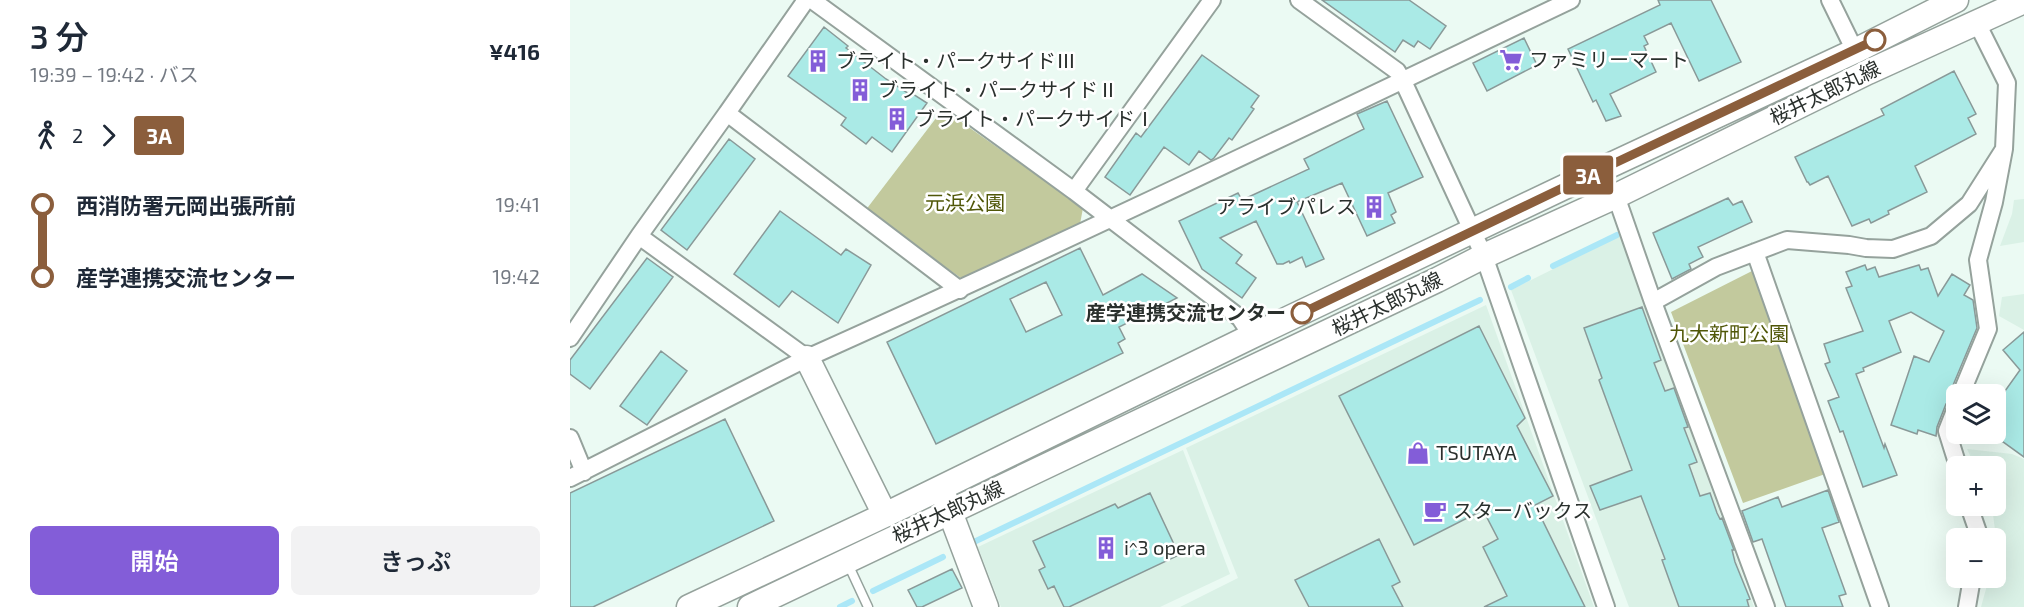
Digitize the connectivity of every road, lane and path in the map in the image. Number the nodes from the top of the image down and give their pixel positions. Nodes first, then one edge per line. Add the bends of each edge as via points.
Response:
1 (806, 0) edge
2 (812, 0) edge
3 (1212, 0) edge
4 (1299, 0) edge
5 (1830, 0) edge
6 (1956, 0) edge
7 (2024, 1) edge
8 (1557, 2) edge
9 (1977, 23) junction
10 (1855, 51) junction
11 (1403, 81) junction
12 (728, 113) junction
13 (2004, 149) junction
14 (1074, 191) junction
15 (1616, 196) junction
16 (1111, 220) junction
17 (1473, 231) junction
18 (639, 236) junction
19 (1755, 252) junction
20 (1484, 256) junction
21 (960, 290) junction
22 (1653, 302) junction
23 (1252, 336) junction
24 (570, 338) edge
25 (807, 358) junction
26 (1966, 384) edge
27 (570, 438) edge
28 (577, 475) edge
29 (940, 488) junction
30 (950, 511) junction
31 (885, 514) junction
32 (846, 560) junction
33 (1970, 588) edge
34 (689, 607) edge
35 (750, 607) edge
36 (868, 607) edge
37 (986, 607) edge
38 (1606, 607) edge
39 (1766, 607) edge
40 (1880, 607) edge
41 (1967, 607) edge

1 - 12 street
2 - 14 street
3 - 14 street
4 - 11 street via 1396,70
5 - 10 street
6 - 10 main road, 桜井太郎丸線
7 - 9 main road, 桜井太郎丸線
8 - 11 street
9 - 13 street via 2007,83
9 - 15 main road, 桜井太郎丸線
10 - 17 main road, 桜井太郎丸線
11 - 16 street
11 - 17 street
12 - 18 street
12 - 21 street
13 - 19 street via 1969,204 1931,236 1893,249 1787,240
13 - 26 street via 1978,260 1988,329
14 - 16 street
15 - 20 main road, 桜井太郎丸線
15 - 22 street
16 - 21 street
16 - 23 street via 1240,318
17 - 20 street
17 - 23 main road, 桜井太郎丸線
18 - 24 street
18 - 25 street
19 - 22 street via 1716,267
19 - 40 street
20 - 30 main road, 桜井太郎丸線
20 - 38 street
21 - 25 street
22 - 39 street
23 - 29 main road, 桜井太郎丸線
25 - 28 street
25 - 31 main road
27 - 28 street
29 - 30 main road
29 - 31 main road, 桜井太郎丸線
30 - 32 main road, 桜井太郎丸線
30 - 37 main road
31 - 34 main road, 桜井太郎丸線
32 - 35 main road, 桜井太郎丸線
32 - 36 lane
33 - 41 street

